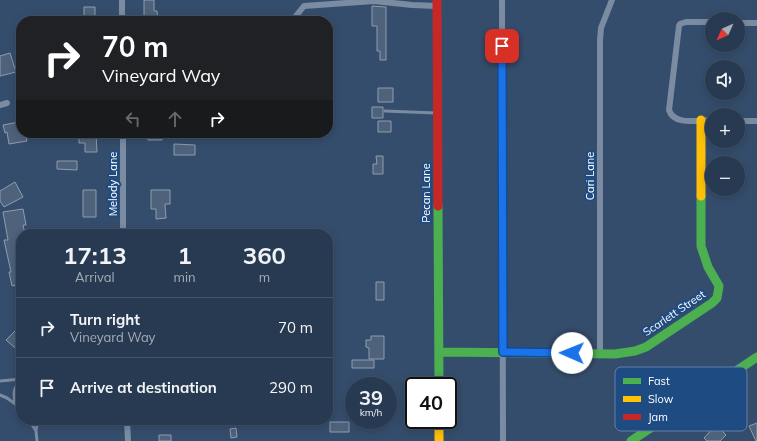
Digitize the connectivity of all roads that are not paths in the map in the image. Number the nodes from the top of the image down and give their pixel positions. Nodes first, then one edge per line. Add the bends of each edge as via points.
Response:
1 (122, 0) edge
2 (502, 0) edge
3 (612, 0) edge
4 (438, 3) edge
5 (122, 16) edge
6 (296, 16) edge
7 (705, 22) edge
8 (745, 23) edge
9 (757, 23) edge
10 (7, 103) dead end
11 (0, 105) edge
12 (385, 111) dead end
13 (438, 113) junction
14 (701, 120) junction
15 (705, 120) edge
16 (745, 121) edge
17 (757, 121) edge
18 (123, 138) edge
19 (123, 229) edge
20 (439, 352) junction
21 (503, 352) junction
22 (600, 353) junction
23 (757, 357) edge
24 (742, 367) edge
25 (439, 377) edge
26 (16, 379) edge
27 (0, 381) edge
28 (16, 386) edge
29 (0, 395) edge
30 (15, 404) joint
31 (32, 425) edge
32 (37, 425) edge
33 (127, 425) edge
34 (439, 429) edge
35 (36, 431) junction
36 (646, 431) edge
37 (37, 441) edge
38 (128, 441) edge
39 (439, 441) edge
40 (503, 441) edge
41 (631, 441) edge

1 - 5 street
2 - 21 street
3 - 22 street, Cari Lane via 601,28 600,40
4 - 6 street via 412,5 374,1 304,6
4 - 13 street, Pecan Lane
7 - 14 street via 680,24 669,110 673,117 680,120
8 - 9 street
10 - 11 street
12 - 13 lane
13 - 20 street, Pecan Lane
14 - 15 street
14 - 22 street, Scarlett Street via 701,246 708,267 719,286 717,298 646,347 627,352
16 - 17 street
18 - 19 street, Melody Lane
20 - 21 street, Scarlett Street
20 - 25 street, Pecan Lane
21 - 22 street, Scarlett Street
21 - 40 street
23 - 24 street
26 - 27 lane
28 - 30 lane
29 - 30 lane
31 - 35 lane
32 - 35 lane
33 - 38 street
34 - 39 street
35 - 37 lane
36 - 41 street

